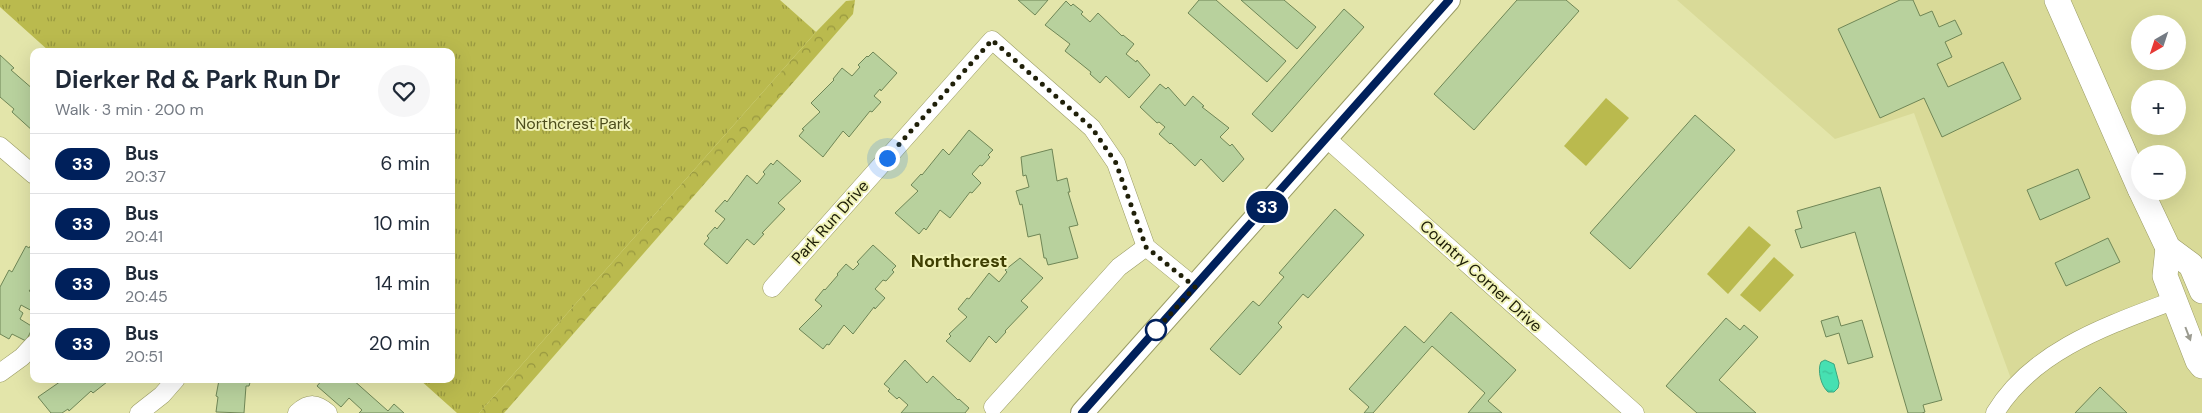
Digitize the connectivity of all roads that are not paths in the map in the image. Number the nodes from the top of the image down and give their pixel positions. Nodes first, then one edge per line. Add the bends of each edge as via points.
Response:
1 (1449, 0) edge
2 (2057, 0) edge
3 (1326, 138) junction
4 (0, 146) edge
5 (2131, 167) edge
6 (30, 172) edge
7 (2146, 200) edge
8 (1146, 247) junction
9 (2168, 248) junction
10 (1195, 287) junction
11 (772, 288) dead end
12 (2202, 291) edge
13 (2175, 300) junction
14 (30, 348) edge
15 (2202, 366) edge
16 (0, 373) edge
17 (172, 383) edge
18 (993, 407) dead end
19 (139, 413) edge
20 (298, 413) edge
21 (328, 413) edge
22 (1082, 413) edge
23 (1635, 413) edge
24 (1994, 413) edge

1 - 3 street
2 - 5 main road
3 - 10 street
3 - 23 street, Country Corner Drive
4 - 6 street
7 - 9 main road
8 - 10 street
8 - 11 street, Park Run Drive via 1116,163 1092,128 992,40
8 - 18 street via 1119,267
9 - 12 main road via 2191,265
9 - 13 main road via 2165,276
10 - 22 street
13 -> 15 main road
13 - 24 street via 2084,338 2035,366
14 - 16 street
17 - 19 street
20 - 21 street via 313,404

